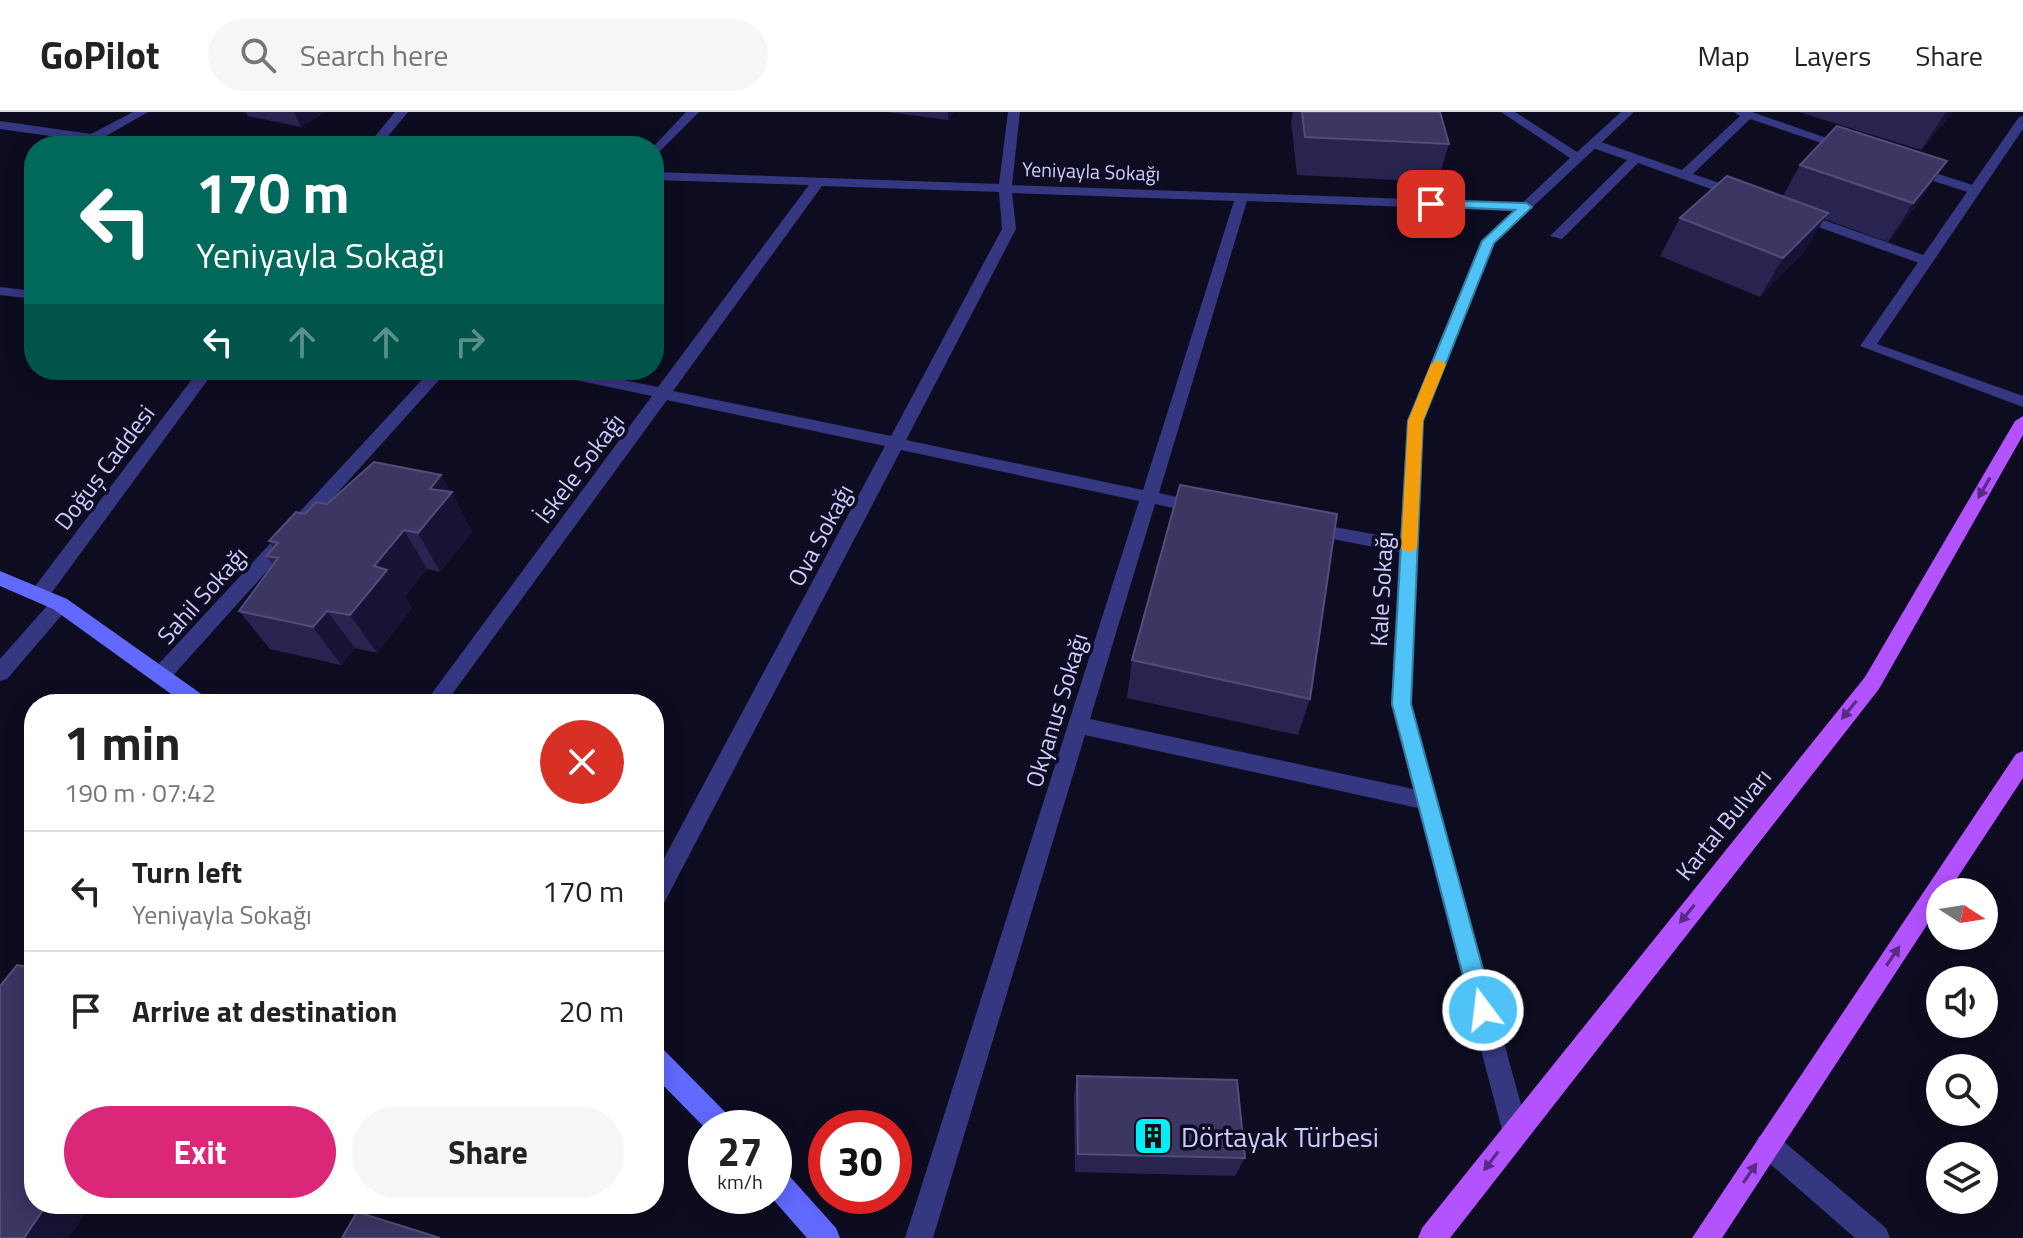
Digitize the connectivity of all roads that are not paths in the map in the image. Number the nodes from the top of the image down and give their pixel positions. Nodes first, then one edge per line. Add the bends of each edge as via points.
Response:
1 (142, 112) edge
2 (402, 112) edge
3 (693, 112) edge
4 (1014, 112) edge
5 (1507, 112) edge
6 (1628, 112) edge
7 (1744, 114) edge
8 (2023, 120) edge
9 (0, 125) edge
10 (79, 136) edge
11 (97, 136) edge
12 (382, 136) edge
13 (664, 142) edge
14 (1594, 144) junction
15 (1869, 155) edge
16 (1578, 158) junction
17 (1636, 158) junction
18 (1899, 165) edge
19 (1685, 175) junction
20 (664, 176) edge
21 (818, 182) junction
22 (1005, 188) junction
23 (1974, 190) junction
24 (1242, 197) junction
25 (1756, 200) edge
26 (1526, 207) junction
27 (1784, 210) edge
28 (1557, 236) dead end
29 (1927, 261) junction
30 (0, 291) edge
31 (24, 294) edge
32 (200, 380) edge
33 (431, 380) edge
34 (603, 380) edge
35 (665, 392) junction
36 (2023, 402) edge
37 (2023, 421) edge
38 (894, 445) junction
39 (1148, 499) junction
40 (1225, 513) edge
41 (1286, 524) edge
42 (1409, 547) junction
43 (0, 578) edge
44 (40, 594) junction
45 (60, 604) junction
46 (0, 673) edge
47 (161, 675) junction
48 (187, 694) edge
49 (441, 694) edge
50 (1078, 725) junction
51 (2023, 760) edge
52 (1427, 801) junction
53 (664, 881) edge
54 (664, 1068) edge
55 (705, 1110) edge
56 (1515, 1130) junction
57 (1768, 1145) junction
58 (792, 1200) edge
59 (826, 1238) edge
60 (919, 1238) edge
61 (1432, 1238) edge
62 (1706, 1238) edge
63 (1876, 1238) edge

1 - 11 street
2 - 12 street
3 - 13 street
4 - 22 street, Ova Sokağı
5 - 16 street
6 - 14 street, Kale Sokağı
7 - 15 street
7 - 19 street
8 - 23 street
9 - 10 street
14 - 16 street, Kale Sokağı
14 - 17 street
16 - 26 street, Kale Sokağı
17 - 19 street
17 - 28 street
18 - 23 street
19 - 25 street
20 - 21 street, Yeniyayla Sokağı
21 - 22 street, Yeniyayla Sokağı
21 - 35 street, İskele Sokağı
22 - 24 street, Yeniyayla Sokağı
22 - 38 street, Ova Sokağı via 1009,229
23 - 29 street
24 - 26 street, Yeniyayla Sokağı
24 - 39 street, Okyanus Sokağı
26 - 42 street, Kale Sokağı via 1488,241 1415,421
27 - 29 street
29 - 36 street via 1868,346
30 - 31 street
32 - 44 street, Doğuş Caddesi
33 - 47 street, Sahil Sokağı
34 - 35 street
35 - 38 street
35 - 49 street, İskele Sokağı
37 -> 56 main road, Kartal Bulvarı via 1872,683
38 - 39 street
38 - 53 street, Ova Sokağı
39 - 40 street
39 - 50 street, Okyanus Sokağı
41 - 42 street
42 - 52 street, Kale Sokağı via 1401,704
43 - 44 street
44 - 45 street
45 - 46 street
45 - 47 street
47 - 48 street
50 - 52 street
50 - 60 street, Okyanus Sokağı
57 -> 51 main road
52 - 56 street, Kale Sokağı
54 - 55 street
56 -> 61 main road, Kartal Bulvarı
62 -> 57 main road
57 - 63 street
58 - 59 street

